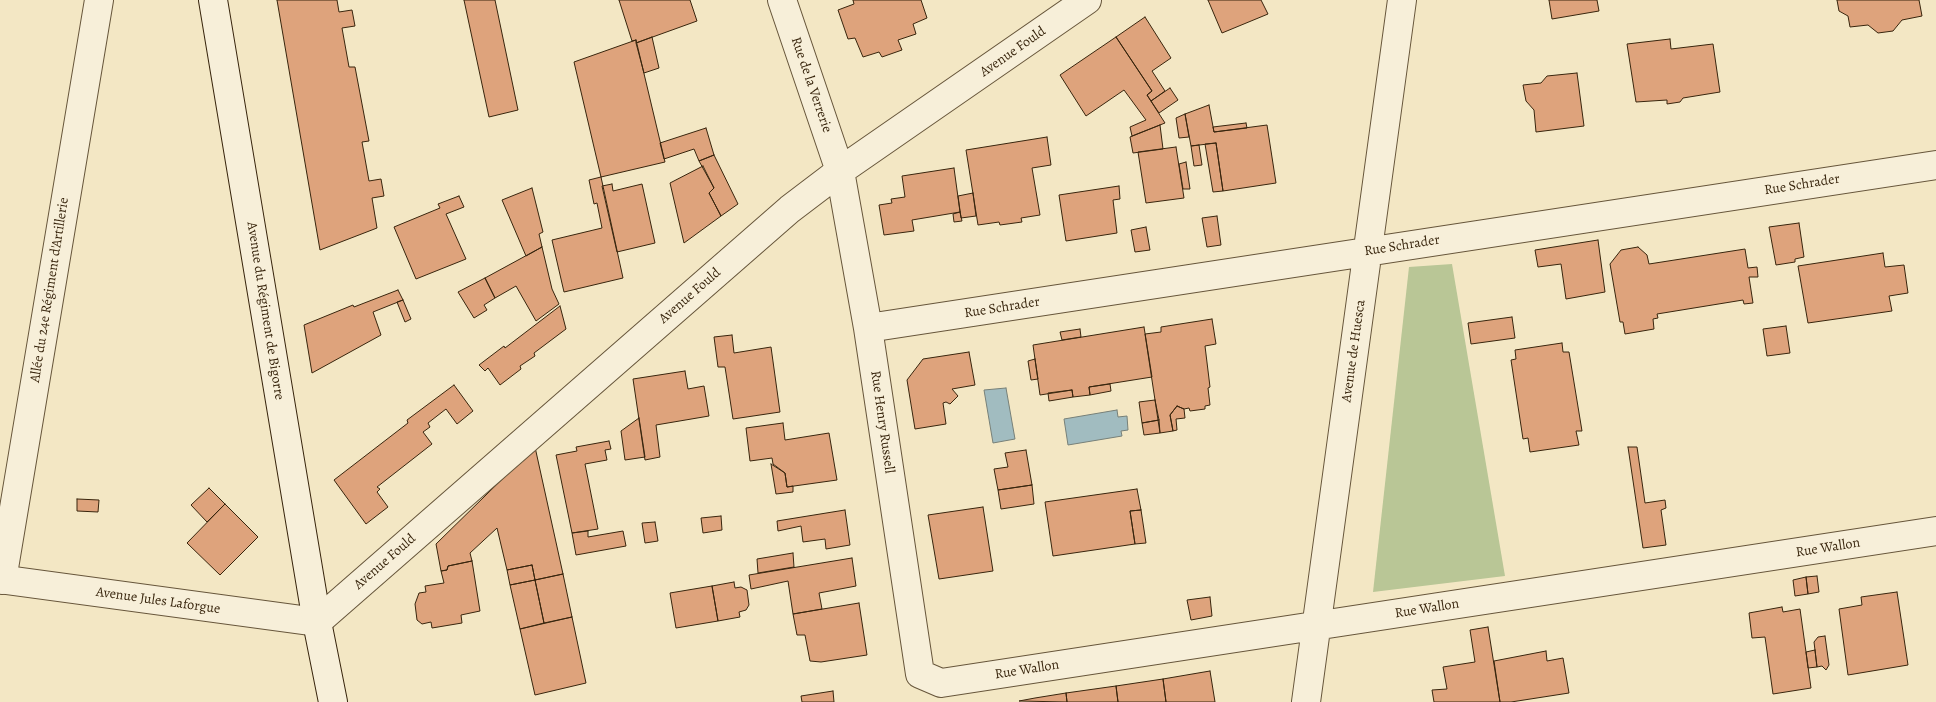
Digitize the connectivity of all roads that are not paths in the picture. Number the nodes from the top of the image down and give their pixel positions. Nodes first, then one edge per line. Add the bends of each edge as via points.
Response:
1 (99, 0) edge
2 (213, 0) edge
3 (782, 0) edge
4 (1087, 0) edge
5 (1402, 0) edge
6 (1936, 165) edge
7 (840, 171) junction
8 (1368, 251) junction
9 (868, 328) junction
10 (1936, 531) edge
11 (1, 580) edge
12 (316, 622) junction
13 (1317, 626) junction
14 (920, 674) joint
15 (333, 702) edge
16 (1306, 702) edge

1 - 11 street, Allée du 24e Régiment d'Artillerie
2 - 12 street, Avenue du Régiment de Bigorre
3 - 7 street, Rue de la Verrerie
4 - 7 street, Avenue Fould
5 - 8 street, Avenue de Huesca
6 - 8 street, Rue Schrader
7 - 9 street, Rue Henry Russell
7 - 12 street, Avenue Fould via 790,209
8 - 9 street, Rue Schrader
8 - 13 street, Avenue de Huesca
9 - 14 street, Rue Henry Russell
10 - 13 street, Rue Wallon
11 - 12 street, Avenue Jules Laforgue
12 - 15 street, Avenue du Régiment de Bigorre
13 - 14 street, Rue Wallon via 940,683
13 - 16 street, Avenue de Huesca

